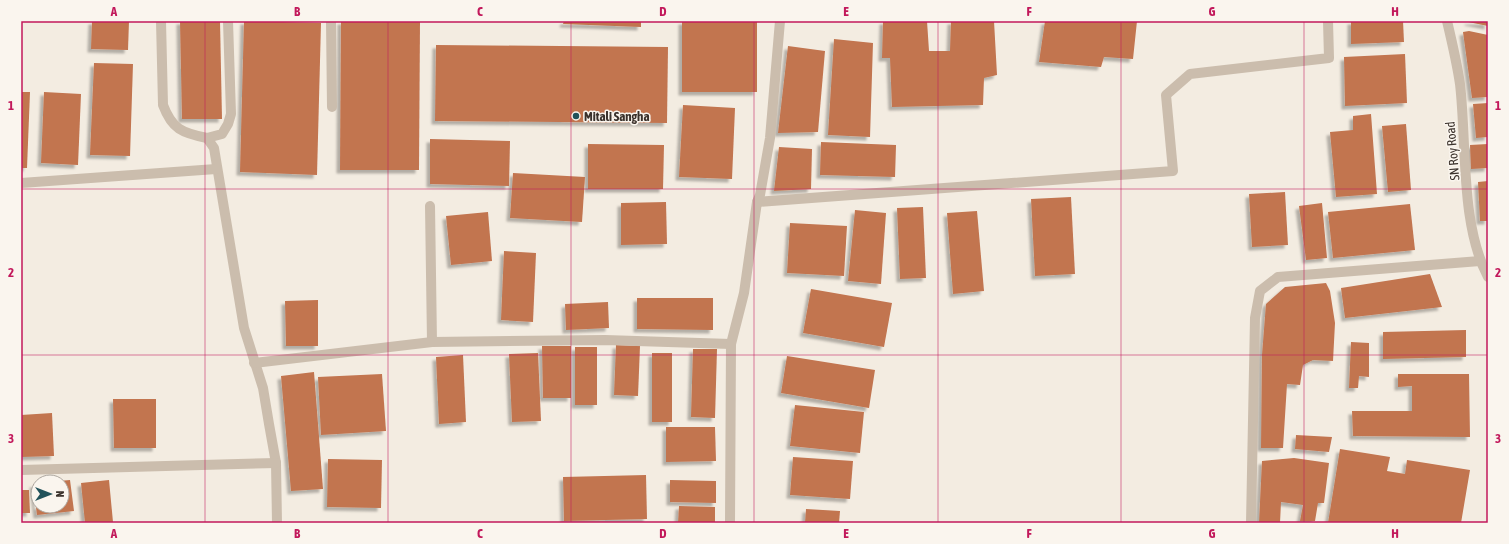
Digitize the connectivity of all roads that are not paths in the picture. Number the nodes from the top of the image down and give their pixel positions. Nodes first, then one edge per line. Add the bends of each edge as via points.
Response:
1 (160, 21) edge
2 (228, 21) edge
3 (331, 21) edge
4 (780, 21) edge
5 (1328, 21) edge
6 (1447, 21) edge
7 (332, 107) dead end
8 (207, 138) junction
9 (216, 169) junction
10 (21, 182) edge
11 (757, 202) junction
12 (430, 206) dead end
13 (1480, 261) junction
14 (1488, 277) edge
15 (432, 342) junction
16 (731, 344) junction
17 (254, 363) junction
18 (276, 463) junction
19 (21, 470) edge
20 (277, 523) edge
21 (730, 523) edge
22 (1251, 523) edge

1 - 8 street via 163,104 167,116 176,128 190,135
2 - 8 street via 231,114 222,134
3 - 7 street
4 - 11 street via 770,138
5 - 11 street via 1329,58 1190,74 1166,95 1173,171
6 - 13 street, SN Roy Road via 1460,84 1470,217
8 - 9 street via 214,148
9 - 10 street
9 - 17 street via 244,328
11 - 16 street via 744,293
12 - 15 street
13 - 14 street, SN Roy Road
13 - 22 street via 1278,276 1260,291 1255,318
15 - 16 street via 605,340
15 - 17 street
16 - 21 street
17 - 18 street via 263,388
18 - 19 street
18 - 20 street

